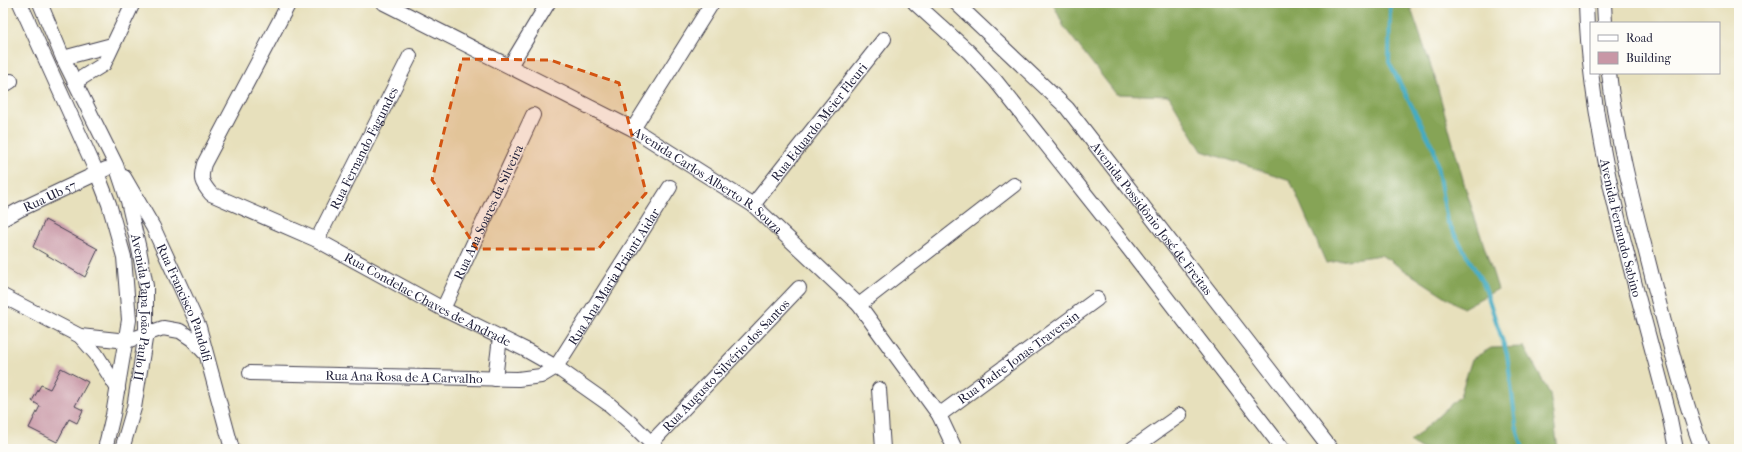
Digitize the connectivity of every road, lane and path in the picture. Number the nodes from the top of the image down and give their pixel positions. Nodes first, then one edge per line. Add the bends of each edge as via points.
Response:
1 (40, 3) edge
2 (133, 3) edge
3 (289, 3) edge
4 (384, 3) edge
5 (548, 3) edge
6 (712, 3) edge
7 (915, 3) edge
8 (956, 3) edge
9 (1586, 3) edge
10 (1604, 3) edge
11 (20, 6) edge
12 (1605, 22) edge
13 (884, 39) dead end
14 (112, 46) junction
15 (1590, 53) edge
16 (410, 56) dead end
17 (63, 58) junction
18 (510, 66) junction
19 (1592, 74) edge
20 (1610, 74) edge
21 (75, 82) junction
22 (533, 115) dead end
23 (634, 129) junction
24 (116, 166) junction
25 (97, 173) junction
26 (1014, 185) dead end
27 (670, 186) dead end
28 (753, 205) junction
29 (3, 220) edge
30 (317, 240) junction
31 (799, 288) dead end
32 (3, 296) edge
33 (1097, 299) dead end
34 (859, 305) junction
35 (443, 309) junction
36 (146, 333) junction
37 (80, 336) junction
38 (500, 337) junction
39 (127, 341) junction
40 (206, 353) junction
41 (556, 368) junction
42 (250, 373) dead end
43 (496, 379) junction
44 (118, 389) junction
45 (879, 389) dead end
46 (939, 414) junction
47 (1180, 416) dead end
48 (654, 447) edge
49 (105, 449) edge
50 (122, 449) edge
51 (232, 449) edge
52 (883, 449) edge
53 (955, 449) edge
54 (1132, 449) edge
55 (1283, 449) edge
56 (1331, 449) edge
57 (1676, 449) edge
58 (1702, 449) edge

1 - 17 street
2 - 14 street
3 - 30 street, Rua Condelac Chaves de Andrade via 204,164 202,184 211,194
4 - 18 street, Avenida Carlos Alberto R. Souza
5 - 18 street
6 - 23 street
7 - 55 street via 969,52 995,80
8 - 56 street, Avenida Possidônio José de Freitas via 1067,108
9 - 15 street, Avenida Fernando Sabino
10 - 12 street
11 - 25 street, Avenida Papa João Paulo II
13 - 28 street, Rua Eduardo Meier Fleuri
14 - 17 street
14 - 21 street via 104,64
16 - 30 street, Rua Fernando Fagundes
17 - 21 street
18 - 23 street, Avenida Carlos Alberto R. Souza
19 - 57 street, Avenida Fernando Sabino via 1607,170
20 - 58 street, Avenida Fernando Sabino via 1617,128 1634,205 1683,392
21 - 24 street
22 - 35 street, Rua Ana Soares da Silveira
23 - 28 street, Avenida Carlos Alberto R. Souza
24 - 25 street, Rua Ub 57
24 - 36 street, Avenida Papa João Paulo II via 128,201 146,286
24 - 40 street, Rua Francisco Pandolfi via 131,186 184,290
25 - 29 street, Rua Ub 57
25 - 39 street, Avenida Papa João Paulo II via 124,257 129,320
26 - 34 street
27 - 41 street, Rua Ana Maria Prianti Aidar
28 - 34 street, Avenida Carlos Alberto R. Souza
30 - 35 street, Rua Condelac Chaves de Andrade
31 - 48 street, Rua Augusto Silvério dos Santos
32 - 37 street
33 - 46 street, Rua Padre Jonas Traversin
34 - 46 street, Avenida Carlos Alberto R. Souza
35 - 38 street, Rua Condelac Chaves de Andrade
36 - 39 street
36 - 40 street via 163,328 180,331
36 - 50 street, Avenida Papa João Paulo II via 134,408
37 - 39 street
37 - 44 street via 96,354
38 - 41 street, Rua Condelac Chaves de Andrade
38 - 43 street
39 - 44 street, Avenida Papa João Paulo II
40 - 51 street, Rua Francisco Pandolfi
41 - 43 street, Rua Ana Rosa de A Carvalho via 541,376
41 - 48 street, Rua Condelac Chaves de Andrade via 610,405
42 - 43 street, Rua Ana Rosa de A Carvalho
44 - 49 street, Avenida Papa João Paulo II
45 - 52 street
46 - 53 street, Avenida Carlos Alberto R. Souza
47 - 54 street

